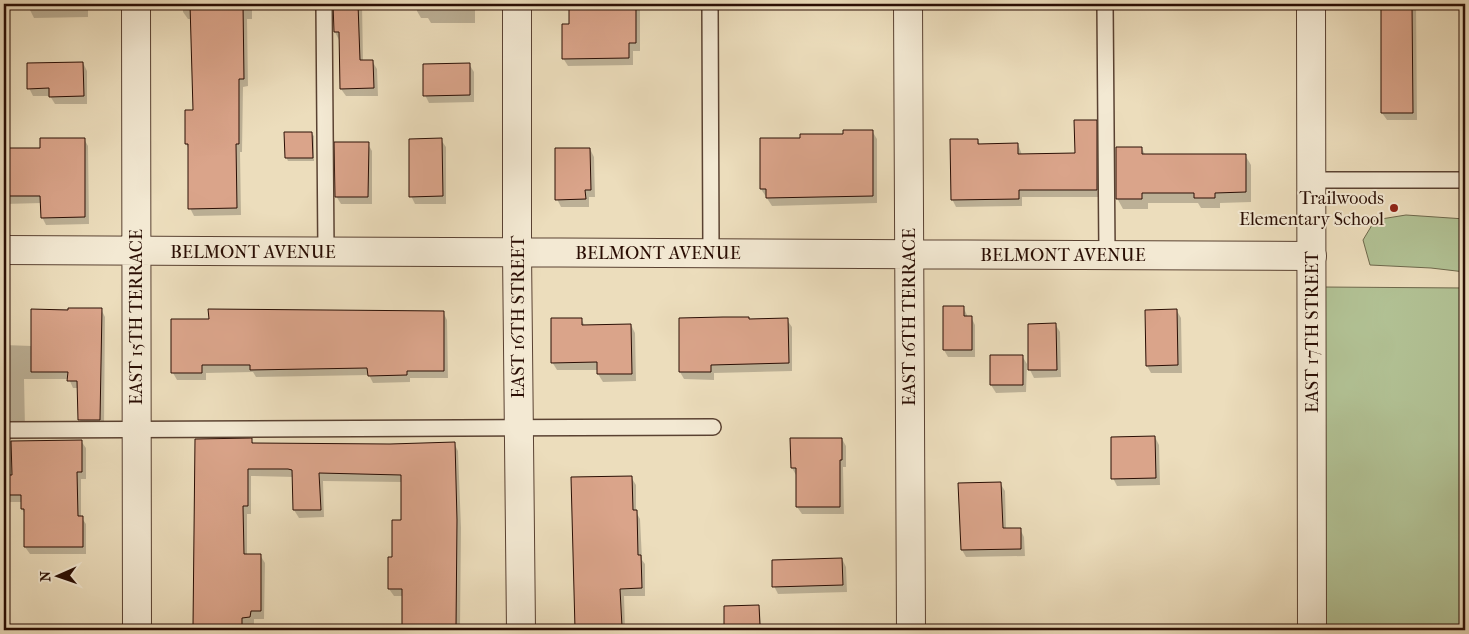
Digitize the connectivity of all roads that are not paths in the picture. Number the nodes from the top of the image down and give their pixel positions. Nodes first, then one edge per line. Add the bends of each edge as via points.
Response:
1 (136, 4) edge
2 (324, 4) edge
3 (517, 4) edge
4 (710, 4) edge
5 (908, 4) edge
6 (1105, 4) edge
7 (1311, 4) edge
8 (1312, 180) junction
9 (1465, 180) edge
10 (4, 250) edge
11 (135, 252) junction
12 (326, 252) junction
13 (517, 252) junction
14 (711, 253) junction
15 (909, 253) junction
16 (1107, 255) junction
17 (1312, 256) junction
18 (712, 427) dead end
19 (519, 428) junction
20 (136, 429) junction
21 (4, 430) edge
22 (137, 630) edge
23 (521, 630) edge
24 (911, 630) edge
25 (1312, 630) edge

1 - 11 street, EAST 15TH TERRACE
2 - 12 lane
3 - 13 street, EAST 16TH STREET
4 - 14 lane
5 - 15 street, EAST 16TH TERRACE
6 - 16 lane
7 - 8 street, EAST 17TH STREET
8 - 9 lane
8 - 17 street, EAST 17TH STREET
10 - 11 street, BELMONT AVENUE
11 - 12 street, BELMONT AVENUE
11 - 20 street, EAST 15TH TERRACE
12 - 13 street, BELMONT AVENUE
13 - 14 street, BELMONT AVENUE
13 - 19 street, EAST 16TH STREET
14 - 15 street, BELMONT AVENUE
15 - 16 street, BELMONT AVENUE
15 - 24 street, EAST 16TH TERRACE
16 - 17 street, BELMONT AVENUE
17 - 25 street, EAST 17TH STREET
18 - 19 lane
19 - 20 lane
19 - 23 street, EAST 16TH STREET
20 - 21 lane
20 - 22 street, EAST 15TH TERRACE

